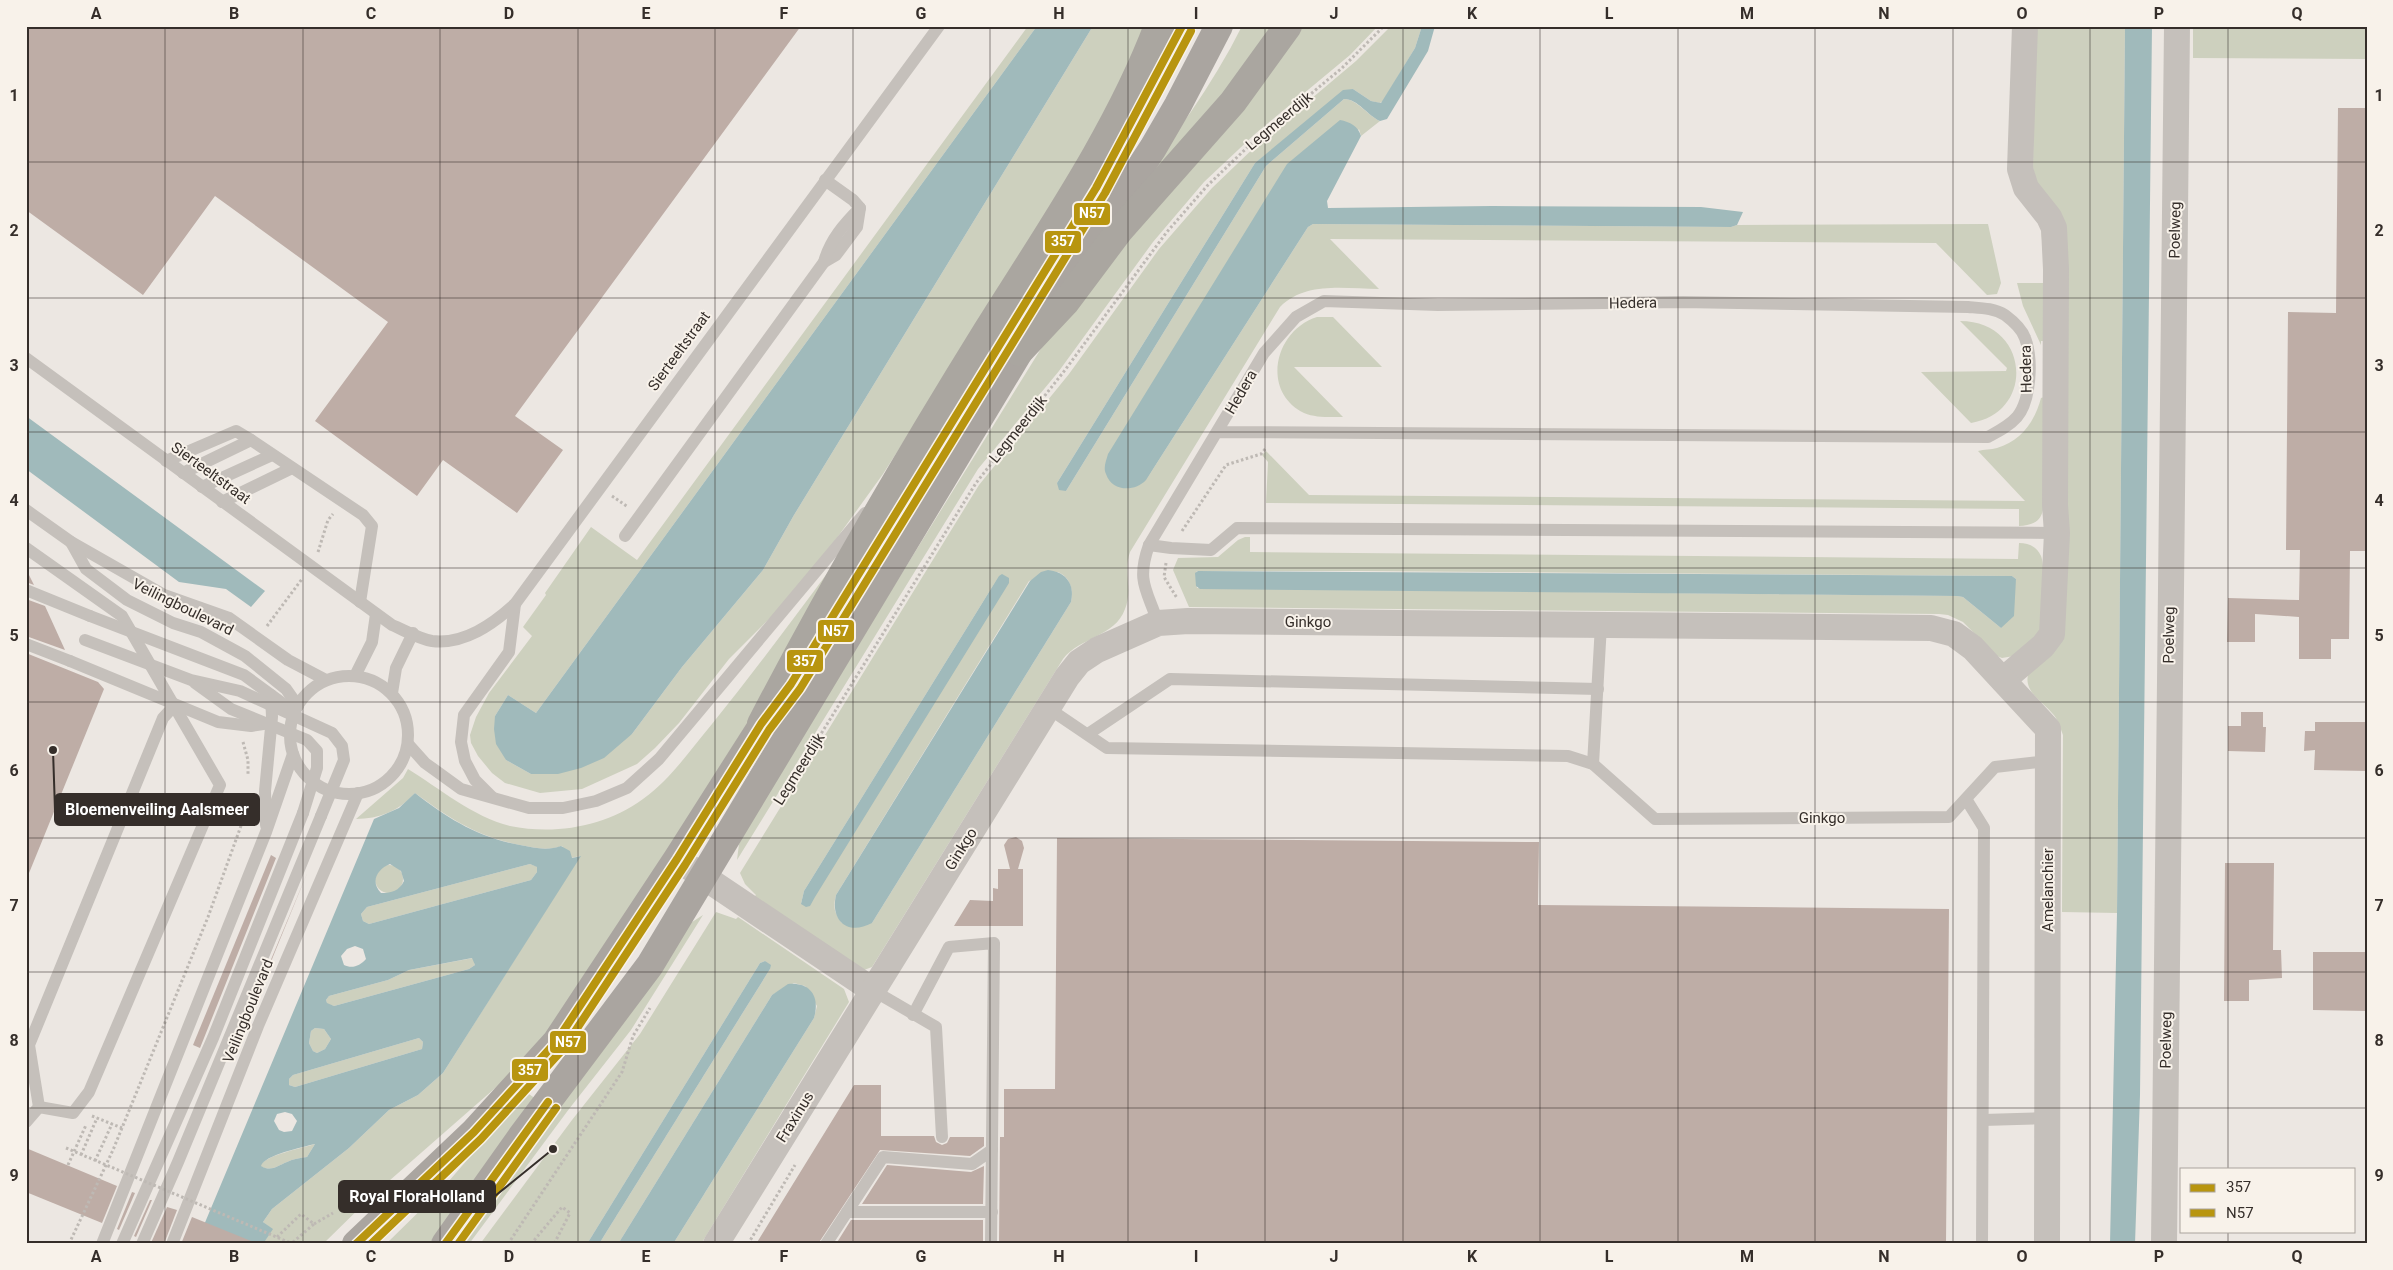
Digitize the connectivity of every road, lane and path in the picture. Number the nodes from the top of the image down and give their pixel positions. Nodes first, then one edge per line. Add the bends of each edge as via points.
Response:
1 (938, 26) edge
2 (1158, 26) edge
3 (1182, 26) edge
4 (1220, 26) edge
5 (1288, 26) edge
6 (1384, 26) edge
7 (2025, 26) edge
8 (2177, 26) edge
9 (825, 180) junction
10 (1019, 352) junction
11 (26, 358) edge
12 (1272, 431) junction
13 (1218, 432) junction
14 (251, 440) junction
15 (272, 455) junction
16 (166, 460) junction
17 (292, 468) junction
18 (900, 471) junction
19 (184, 473) junction
20 (202, 487) junction
21 (600, 487) junction
22 (341, 501) junction
23 (222, 502) junction
24 (26, 510) edge
25 (640, 515) junction
26 (2057, 533) junction
27 (625, 536) dead end
28 (71, 542) junction
29 (1150, 545) junction
30 (26, 548) edge
31 (1171, 548) junction
32 (311, 566) junction
33 (26, 590) edge
34 (360, 602) junction
35 (515, 604) junction
36 (376, 614) junction
37 (1188, 621) junction
38 (1158, 623) junction
39 (1601, 625) junction
40 (413, 633) junction
41 (258, 637) junction
42 (85, 640) dead end
43 (26, 644) edge
44 (267, 673) junction
45 (355, 676) junction
46 (190, 680) junction
47 (326, 680) junction
48 (2003, 680) junction
49 (1598, 689) junction
50 (392, 693) junction
51 (174, 706) junction
52 (298, 706) junction
53 (1048, 708) junction
54 (305, 721) junction
55 (270, 723) junction
56 (761, 724) junction
57 (241, 733) dead end
58 (1088, 734) junction
59 (408, 744) junction
60 (293, 754) junction
61 (2048, 761) junction
62 (1593, 764) junction
63 (248, 777) dead end
64 (358, 793) junction
65 (247, 794) dead end
66 (494, 799) junction
67 (1966, 799) junction
68 (777, 805) dead end
69 (266, 832) junction
70 (677, 859) junction
71 (703, 876) junction
72 (874, 991) junction
73 (653, 1003) dead end
74 (913, 1015) junction
75 (39, 1107) junction
76 (97, 1118) junction
77 (2047, 1118) junction
78 (1983, 1120) junction
79 (26, 1122) edge
80 (112, 1124) junction
81 (122, 1128) junction
82 (942, 1136) dead end
83 (66, 1148) dead end
84 (992, 1150) junction
85 (81, 1155) junction
86 (95, 1161) junction
87 (798, 1161) dead end
88 (68, 1165) dead end
89 (847, 1212) junction
90 (992, 1212) junction
91 (333, 1214) dead end
92 (314, 1224) junction
93 (277, 1237) junction
94 (293, 1243) edge
95 (69, 1244) edge
96 (102, 1244) edge
97 (122, 1244) edge
98 (142, 1244) edge
99 (172, 1244) edge
100 (356, 1244) edge
101 (445, 1244) edge
102 (508, 1244) edge
103 (531, 1244) edge
104 (554, 1244) edge
105 (716, 1244) edge
106 (748, 1244) edge
107 (826, 1244) edge
108 (991, 1244) edge
109 (1982, 1244) edge
110 (2047, 1244) edge
111 (2164, 1244) edge

1 - 9 lane, Sierteeltstraat
2 - 18 highway via 1113,122
3 - 56 main road via 1096,188 790,684
4 - 10 main road, Legmeerdijk via 1153,148
5 - 10 highway via 1233,102 1120,231 1065,303
6 - 68 path, Legmeerdijk via 1342,68 1206,186 1166,233 976,483
7 - 26 street, Hedera via 2020,168 2026,188 2050,216 2054,228 2054,487
8 - 111 street, Poelweg
9 - 21 lane, Sierteeltstraat
9 - 25 lane via 860,208 857,227 836,255 824,262
10 - 71 main road, Legmeerdijk
11 - 16 lane, Sierteeltstraat
12 - 13 lane, Hedera
12 - 13 lane, Hedera via 1988,436 2012,422 2026,402 2029,354 2025,337 2015,323 1989,309 1968,307 1683,302 1438,305 1324,301 1296,317 1264,353
12 - 31 path via 1261,454 1226,465
13 - 29 lane, Hedera
14 - 15 lane
14 - 16 lane via 236,431
14 - 19 lane
15 - 17 lane
15 - 20 lane
16 - 19 lane, Sierteeltstraat
17 - 22 lane
17 - 23 lane
18 - 56 highway
18 - 66 lane via 646,773 627,788 596,801 562,808 529,808
19 - 20 lane, Sierteeltstraat
20 - 23 lane, Sierteeltstraat
21 - 25 path
21 - 35 lane, Sierteeltstraat
22 - 32 path via 328,520
22 - 34 lane via 363,515 372,526
23 - 32 lane, Sierteeltstraat
24 - 28 lane, Veilingboulevard
25 - 27 lane
26 - 31 lane via 1237,528 1211,550
26 - 48 street, Hedera via 2052,634 2043,646
28 - 41 lane, Veilingboulevard via 164,595 229,618
28 - 44 lane, Veilingboulevard via 86,569 128,600 232,648
29 - 31 lane
29 - 38 lane, Hedera via 1142,565 1142,580
30 - 51 lane via 122,616
31 - 37 path via 1164,577
32 - 34 lane, Sierteeltstraat
32 - 41 path
33 - 54 lane, bridge via 244,676
34 - 36 lane, Sierteeltstraat
35 - 40 lane, Sierteeltstraat via 501,617 466,638 432,641
35 - 66 lane via 509,652 464,715 461,742 465,761 476,780
36 - 40 lane, Sierteeltstraat
36 - 45 lane via 372,642
37 - 38 street, Ginkgo
37 - 39 street, Ginkgo
38 - 53 street, Ginkgo via 1097,650 1079,662
39 - 48 street, Ginkgo via 1931,628 1954,634 1973,648
39 - 49 lane
40 - 50 lane via 396,668
41 - 47 lane, Veilingboulevard via 288,660
42 - 46 lane, bridge
43 - 55 lane, bridge via 218,722 251,726
44 - 52 lane, Veilingboulevard via 286,688
44 - 69 lane via 272,717 265,791
45 - 47 lane
45 - 50 lane via 375,681
46 - 54 lane, bridge via 240,690
46 - 55 lane, bridge via 231,708
47 - 52 lane via 305,695
48 - 61 street, Amelanchier via 2048,729
49 - 58 lane via 1170,679
49 - 62 lane
50 - 59 lane via 403,708
51 - 75 lane via 163,718 30,1045
51 - 75 lane via 220,785 89,1092 73,1113
52 - 60 lane via 290,738
53 - 58 lane, Ginkgo
53 - 72 street, Ginkgo
54 - 98 lane, bridge via 332,732 342,746 344,760
55 - 97 lane, bridge via 308,740 317,751 317,768 303,813 213,1038
56 - 70 main road
57 - 63 path via 248,760
58 - 62 lane, Ginkgo via 1107,748 1568,756
59 - 64 lane via 402,762 391,777
59 - 66 lane via 426,764 461,789
60 - 64 lane via 312,780 326,789
60 - 69 lane
61 - 67 lane, Ginkgo via 1995,767
61 - 77 street, Amelanchier
62 - 67 lane, Ginkgo via 1655,819 1949,817
64 - 99 lane, Veilingboulevard via 258,1026
65 - 81 path via 246,812 208,917
67 - 78 lane via 1984,828
69 - 96 lane
70 - 71 street
70 - 100 main road via 556,1042 474,1132
71 - 72 street
71 - 101 main road, Legmeerdijk via 650,965
72 - 74 lane
72 - 105 street, Fraxinus
73 - 102 path via 633,1036 622,1072
74 - 82 lane via 936,1027
74 - 84 lane via 949,947 994,943
75 - 79 lane
76 - 80 path
76 - 85 path
76 - 88 path via 91,1116
77 - 78 lane
77 - 110 street, Amelanchier
78 - 109 lane
80 - 81 path
80 - 86 path
81 - 95 path
83 - 85 path, bridge
84 - 89 lane via 972,1164 883,1157
84 - 90 lane
85 - 86 path, bridge
86 - 93 path, bridge
87 - 106 path
89 - 90 lane
89 - 107 lane
90 - 108 lane
91 - 92 path
92 - 93 path via 301,1214
92 - 94 path
93 - 94 path, bridge
103 - 104 path via 562,1207 570,1213

